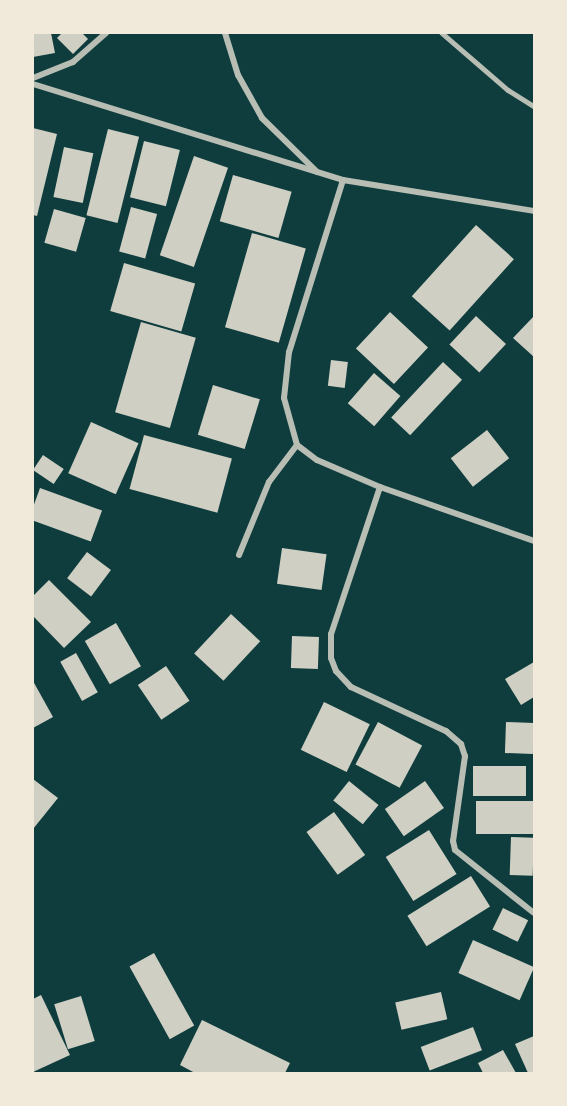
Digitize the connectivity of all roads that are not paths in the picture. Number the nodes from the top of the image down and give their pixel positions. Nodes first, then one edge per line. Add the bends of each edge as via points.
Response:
1 (106, 33) edge
2 (225, 33) edge
3 (442, 33) edge
4 (33, 78) edge
5 (33, 84) edge
6 (534, 106) edge
7 (318, 173) junction
8 (343, 180) junction
9 (534, 212) edge
10 (297, 445) junction
11 (380, 487) junction
12 (534, 541) edge
13 (239, 555) dead end
14 (534, 913) edge

1 - 4 street via 73,62
2 - 7 street via 238,75 262,118
3 - 6 lane via 508,90
5 - 7 street
7 - 8 street
8 - 9 street
8 - 10 street via 287,361 284,398
10 - 11 street via 317,460
10 - 13 street via 270,482
11 - 12 street
11 - 14 street via 331,634 331,658 336,671 351,687 446,731 461,744 465,756 455,850

